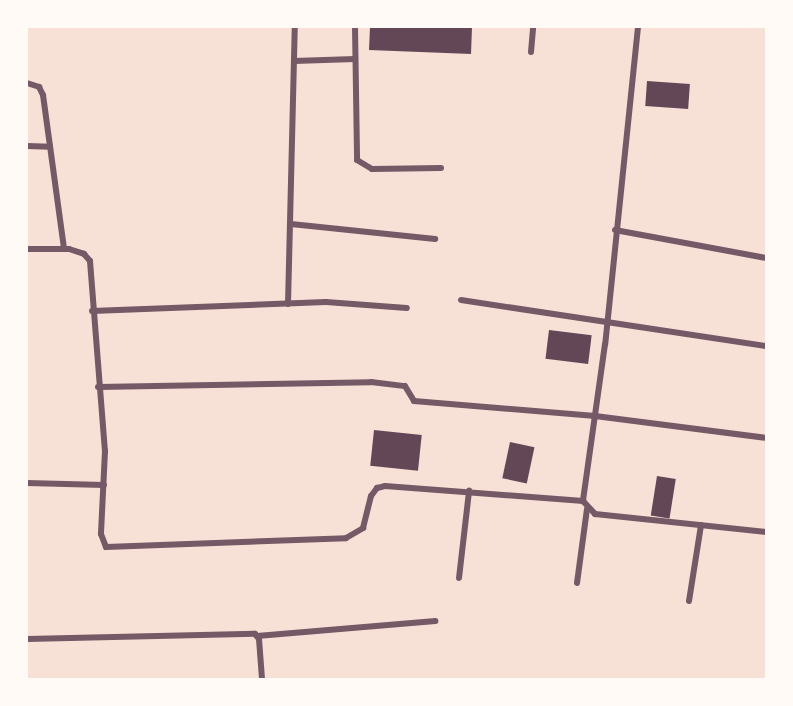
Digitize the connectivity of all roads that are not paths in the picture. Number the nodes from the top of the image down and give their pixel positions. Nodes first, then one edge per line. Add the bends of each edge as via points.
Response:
1 (295, 27) edge
2 (355, 27) edge
3 (533, 27) edge
4 (639, 27) edge
5 (531, 52) dead end
6 (355, 58) junction
7 (294, 61) junction
8 (27, 83) edge
9 (27, 146) edge
10 (50, 147) junction
11 (441, 168) dead end
12 (291, 224) junction
13 (615, 230) junction
14 (435, 239) dead end
15 (27, 249) edge
16 (63, 249) junction
17 (766, 258) edge
18 (461, 300) dead end
19 (288, 304) junction
20 (407, 308) dead end
21 (92, 311) junction
22 (606, 323) junction
23 (766, 346) edge
24 (98, 387) junction
25 (595, 416) junction
26 (766, 438) edge
27 (27, 483) edge
28 (104, 485) junction
29 (469, 491) junction
30 (583, 501) junction
31 (587, 509) junction
32 (702, 525) junction
33 (766, 532) edge
34 (459, 578) dead end
35 (578, 583) dead end
36 (689, 601) dead end
37 (435, 621) dead end
38 (257, 636) junction
39 (27, 639) edge
40 (262, 679) edge

1 - 7 street
2 - 6 street
3 - 5 street
4 - 13 street
6 - 7 street
6 - 11 street via 357,160 372,169
7 - 12 street
8 - 10 street via 39,87 42,95
9 - 10 street
10 - 16 street
12 - 14 street
12 - 19 street
13 - 17 street
13 - 22 street
15 - 16 street
16 - 21 street via 84,254 90,261
18 - 22 street
19 - 20 street
19 - 21 street
21 - 24 street
22 - 23 street
22 - 25 street
24 - 25 street via 371,382 405,386 414,401
24 - 28 street
25 - 26 street
25 - 30 street
27 - 28 street
28 - 29 street via 101,542 114,549 346,538 363,528 377,488 398,485
29 - 30 street
29 - 34 street
30 - 31 street
31 - 32 street via 595,514
31 - 35 street
32 - 33 street
32 - 36 street
37 - 38 street
38 - 39 street
38 - 40 street

